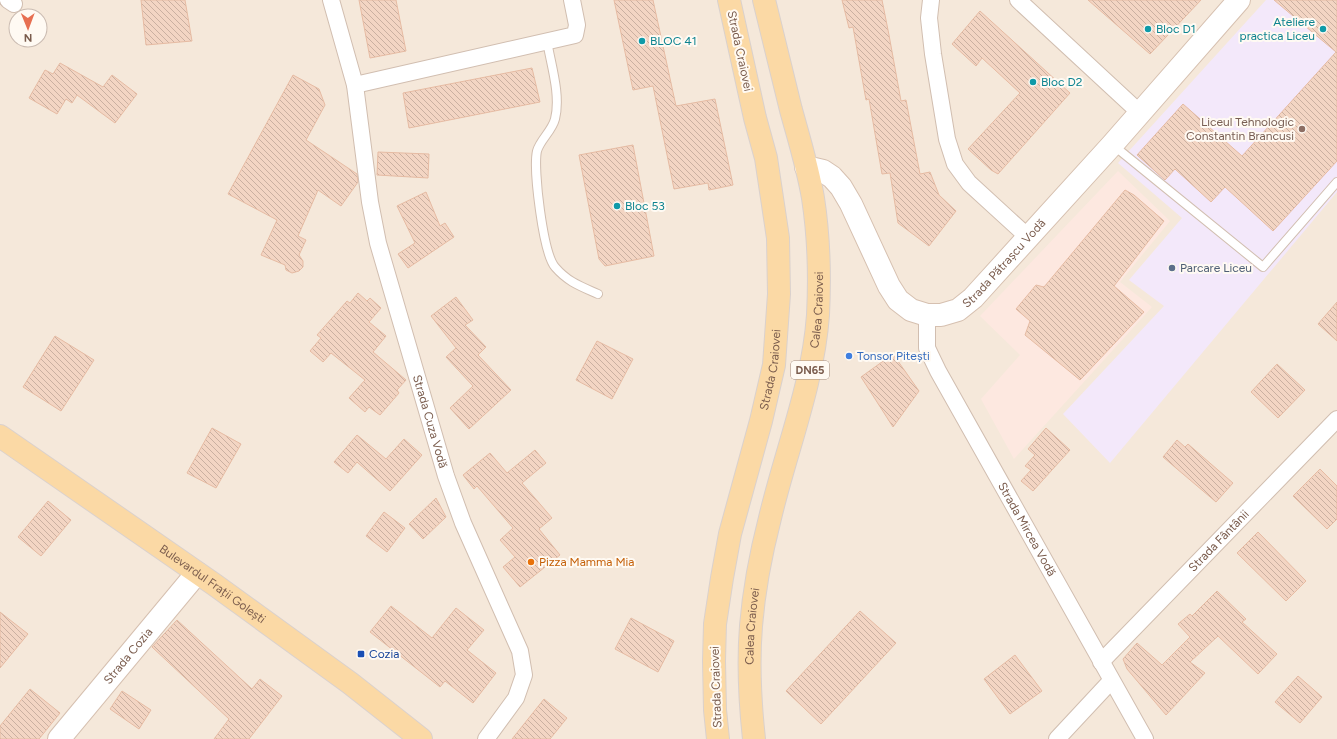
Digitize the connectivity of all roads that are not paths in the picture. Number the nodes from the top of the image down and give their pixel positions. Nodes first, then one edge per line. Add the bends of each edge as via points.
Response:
1 (331, 0) edge
2 (572, 0) edge
3 (729, 0) edge
4 (764, 0) edge
5 (931, 0) edge
6 (1018, 0) edge
7 (1239, 0) edge
8 (547, 41) junction
9 (355, 84) junction
10 (1140, 113) junction
11 (1112, 145) junction
12 (806, 167) junction
13 (1337, 182) edge
14 (1028, 237) junction
15 (598, 294) dead end
16 (927, 315) junction
17 (1337, 419) edge
18 (0, 436) edge
19 (197, 573) junction
20 (1101, 662) junction
21 (1111, 680) junction
22 (59, 739) edge
23 (421, 739) edge
24 (486, 739) edge
25 (718, 739) edge
26 (754, 739) edge
27 (1057, 739) edge
28 (1145, 739) edge

1 - 9 street, Strada Cuza Vodă
2 - 8 street via 577,25 575,35
3 - 25 main road, Strada Craiovei / DN65 via 766,158 778,238 779,294 774,365 762,421 730,534 715,624 715,710
4 - 12 main road, Calea Craiovei / DN65
5 - 14 street via 929,18 933,54 947,139 956,164 969,183
6 - 10 street
7 - 10 street, Strada Pătrașcu Vodă
8 - 9 street
8 - 15 lane via 556,90 554,120 537,151 536,183 544,238 553,266 572,283
9 - 24 street, Strada Cuza Vodă via 370,202 378,243 446,476 463,523 520,651 524,675 516,698
10 - 11 street, Strada Pătrașcu Vodă
11 - 13 lane via 1263,268
11 - 14 street, Strada Pătrașcu Vodă
12 - 16 street, Strada Pătrașcu Vodă via 823,171 841,187 898,300 911,310
12 - 26 main road, Calea Craiovei / DN65 via 813,197 817,237 818,317 810,371 770,516 757,578 751,626 750,668
14 - 16 street, Strada Pătrașcu Vodă via 958,310 941,315
16 - 20 street, Strada Mircea Vodă via 927,348 938,371
17 - 20 street, Strada Fântânii
18 - 19 main road, Bulevardul Frații Golești
19 - 22 street, Strada Cozia
19 - 23 main road, Bulevardul Frații Golești via 350,683
20 - 21 street, Strada Mircea Vodă
21 - 27 street
21 - 28 street, Strada Mircea Vodă

